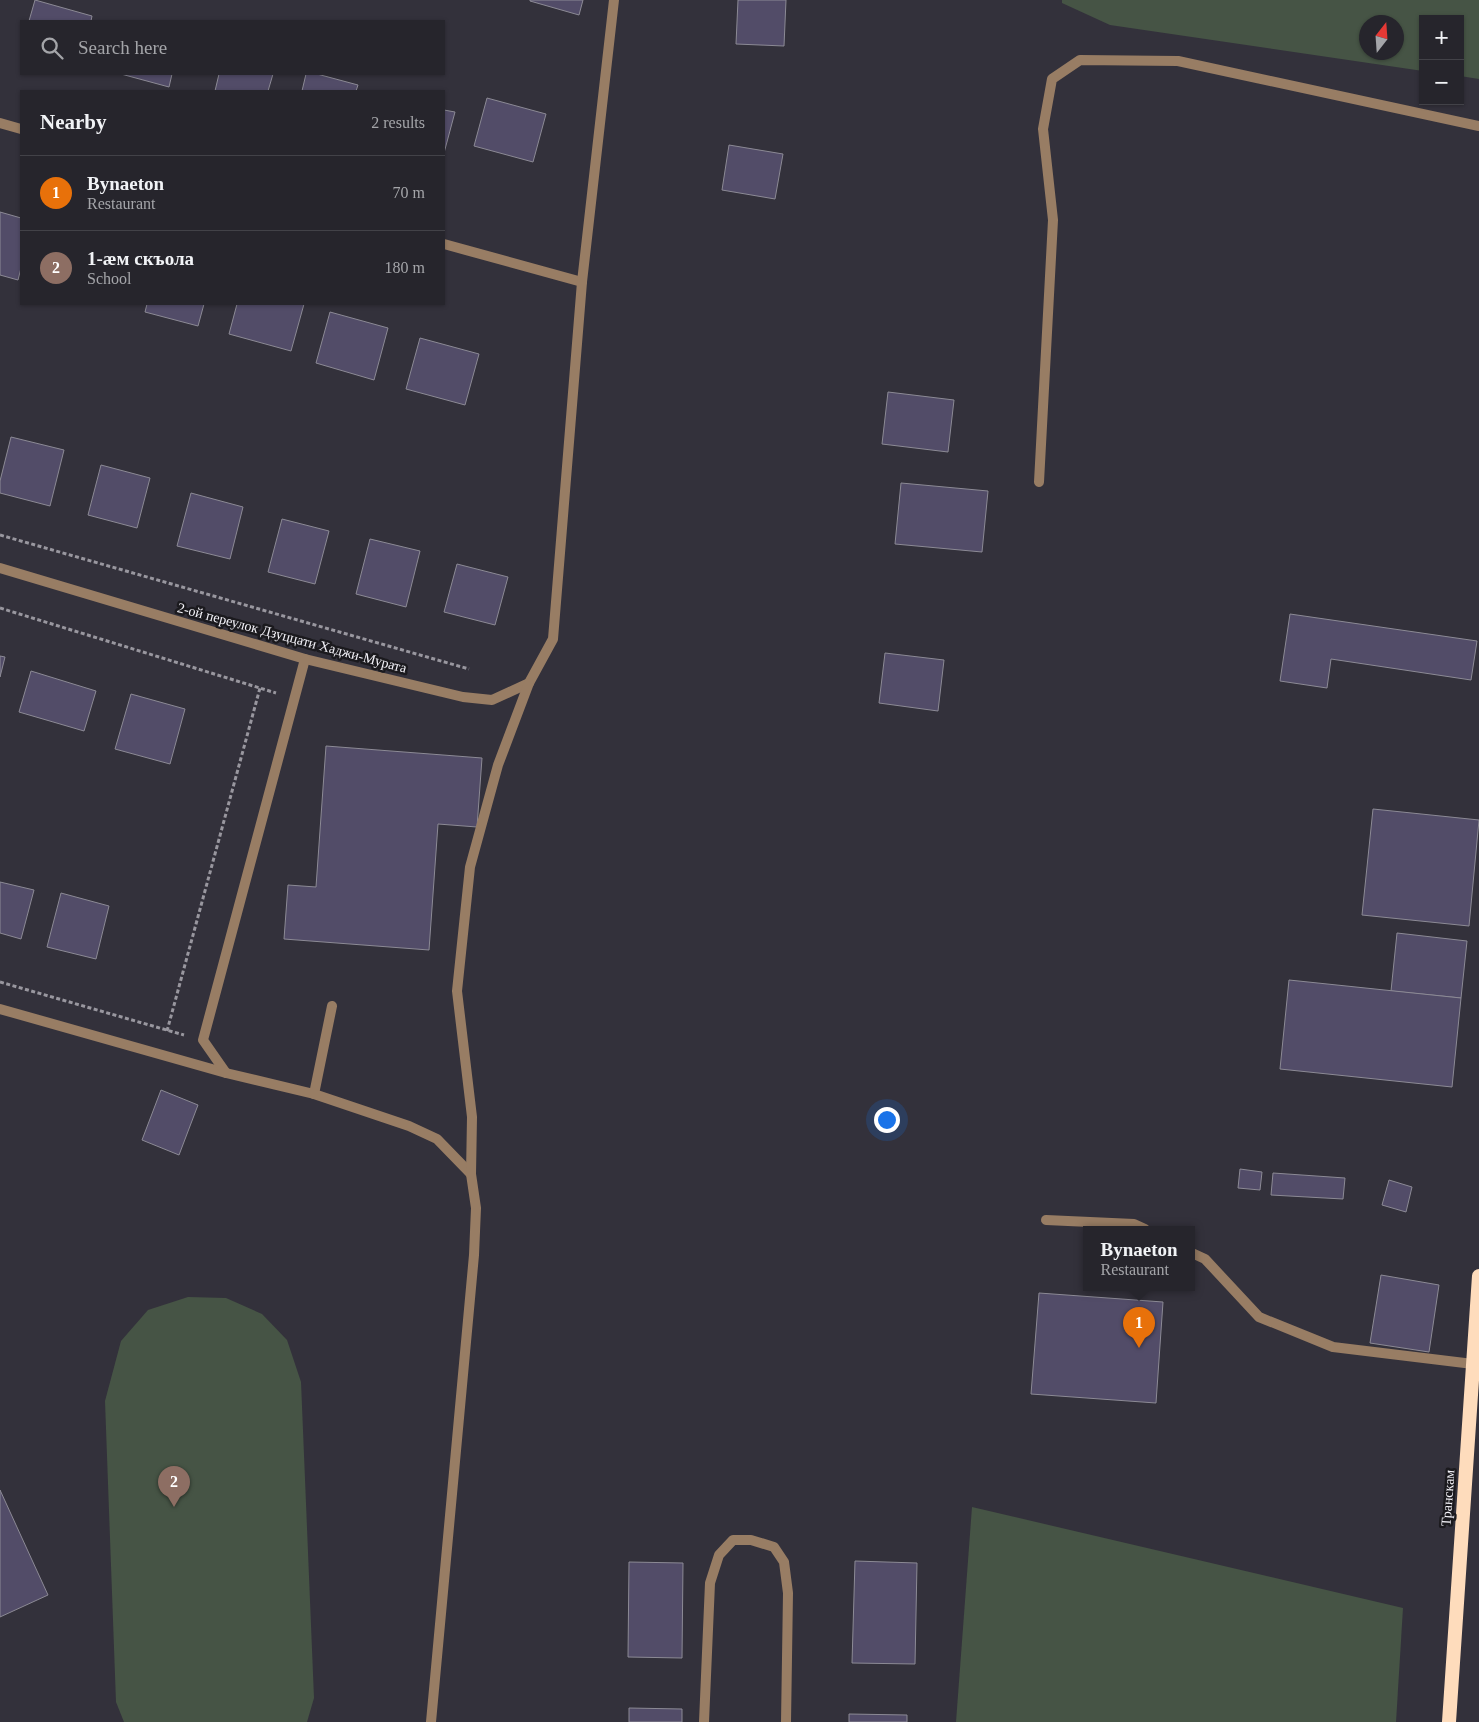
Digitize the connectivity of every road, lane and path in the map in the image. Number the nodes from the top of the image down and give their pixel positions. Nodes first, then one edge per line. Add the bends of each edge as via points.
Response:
1 (614, 0) edge
2 (0, 123) edge
3 (1479, 126) edge
4 (20, 129) edge
5 (445, 244) edge
6 (582, 282) junction
7 (1039, 482) dead end
8 (0, 535) edge
9 (0, 568) edge
10 (0, 608) edge
11 (305, 659) junction
12 (469, 669) dead end
13 (530, 683) junction
14 (260, 688) junction
15 (296, 698) junction
16 (0, 982) edge
17 (332, 1006) dead end
18 (0, 1009) edge
19 (167, 1031) junction
20 (203, 1040) junction
21 (226, 1074) junction
22 (314, 1094) junction
23 (471, 1174) junction
24 (1046, 1220) dead end
25 (1138, 1226) edge
26 (1195, 1254) edge
27 (1479, 1276) edge
28 (1473, 1364) junction
29 (430, 1722) edge
30 (704, 1722) edge
31 (786, 1722) edge
32 (1449, 1722) edge

1 - 6 street
2 - 4 street
3 - 7 street via 1178,61 1080,60 1052,79 1043,129 1052,220
5 - 6 street
6 - 13 street via 553,639
8 - 12 path
9 - 11 street, 2-ой переулок Дзуццати Хаджи-Мурата
10 - 14 path
11 - 13 street, 2-ой переулок Дзуццати Хаджи-Мурата via 463,697 492,700
11 - 15 street
13 - 23 street via 498,765 470,867 457,991 472,1118
14 - 15 path
14 - 19 path
15 - 20 street
16 - 19 path
17 - 22 street
18 - 21 street
19 - 20 path
20 - 21 street
21 - 22 street
22 - 23 street via 409,1126 437,1139
23 - 29 street via 476,1208 474,1255
24 - 25 street
26 - 28 street via 1205,1259 1260,1317 1332,1347
27 - 28 highway, Транскам
28 - 32 highway, Транскам
30 - 31 street via 710,1583 719,1555 733,1540 751,1540 774,1547 784,1562 788,1593

